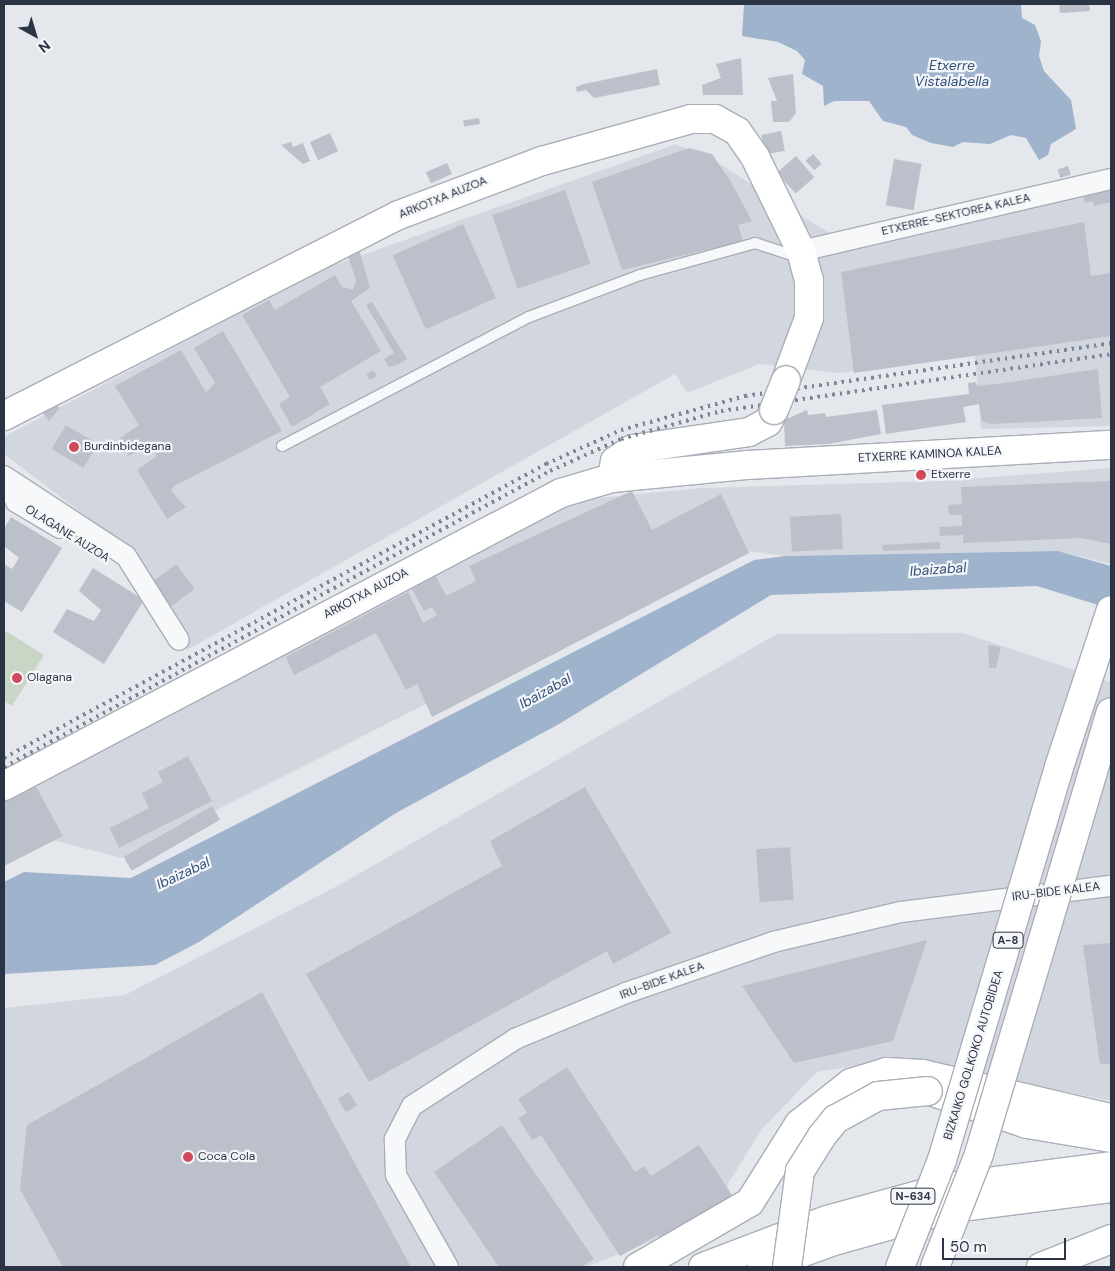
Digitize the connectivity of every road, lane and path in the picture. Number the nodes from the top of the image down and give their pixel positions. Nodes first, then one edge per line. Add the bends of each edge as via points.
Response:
1 (1111, 179) edge
2 (802, 255) junction
3 (4, 416) edge
4 (1111, 445) edge
5 (282, 446) dead end
6 (748, 465) joint
7 (4, 477) edge
8 (612, 478) junction
9 (1111, 610) edge
10 (179, 640) dead end
11 (1111, 712) edge
12 (4, 786) edge
13 (1111, 886) edge
14 (1111, 1118) edge
15 (1111, 1138) edge
16 (1111, 1166) edge
17 (1111, 1188) edge
18 (1111, 1239) edge
19 (448, 1267) edge
20 (638, 1267) edge
21 (703, 1267) edge
22 (762, 1267) edge
23 (787, 1267) edge
24 (898, 1267) edge
25 (907, 1267) edge
26 (935, 1267) edge
27 (1041, 1267) edge

1 - 2 street, ETXERRE-SEKTOREA KALEA
2 - 3 main road, ARKOTXA AUZOA via 755,157 737,131 715,119 666,122 468,187 399,215
2 - 5 lane via 754,243 640,275 529,317
2 - 8 main road, bridge via 809,318 768,422 749,432 633,449 615,461
4 - 6 main road, ETXERRE KAMINOA KALEA
6 - 8 main road, ARKOTXA AUZOA
7 - 10 street via 126,556
8 - 12 main road, ARKOTXA AUZOA via 561,493 506,519
9 - 24 main road, BIZKAIKO GOLKOKO AUTOBIDEA / A-8, bridge via 1059,767 942,1160
11 - 26 main road, A-8, bridge via 979,1154
13 - 19 street, IRU-BIDE KALEA via 901,912 773,942 626,993 515,1039 412,1106 395,1139 396,1175
14 - 20 main road via 923,1074 886,1072 851,1083 799,1124 750,1202
15 - 23 main road, bridge via 1027,1124 928,1091 878,1096 836,1119 800,1171
16 - 21 main road, N-634 via 948,1187 827,1220
17 - 22 main road, N-634 via 953,1208 834,1241
18 - 27 main road
24 - 25 street

